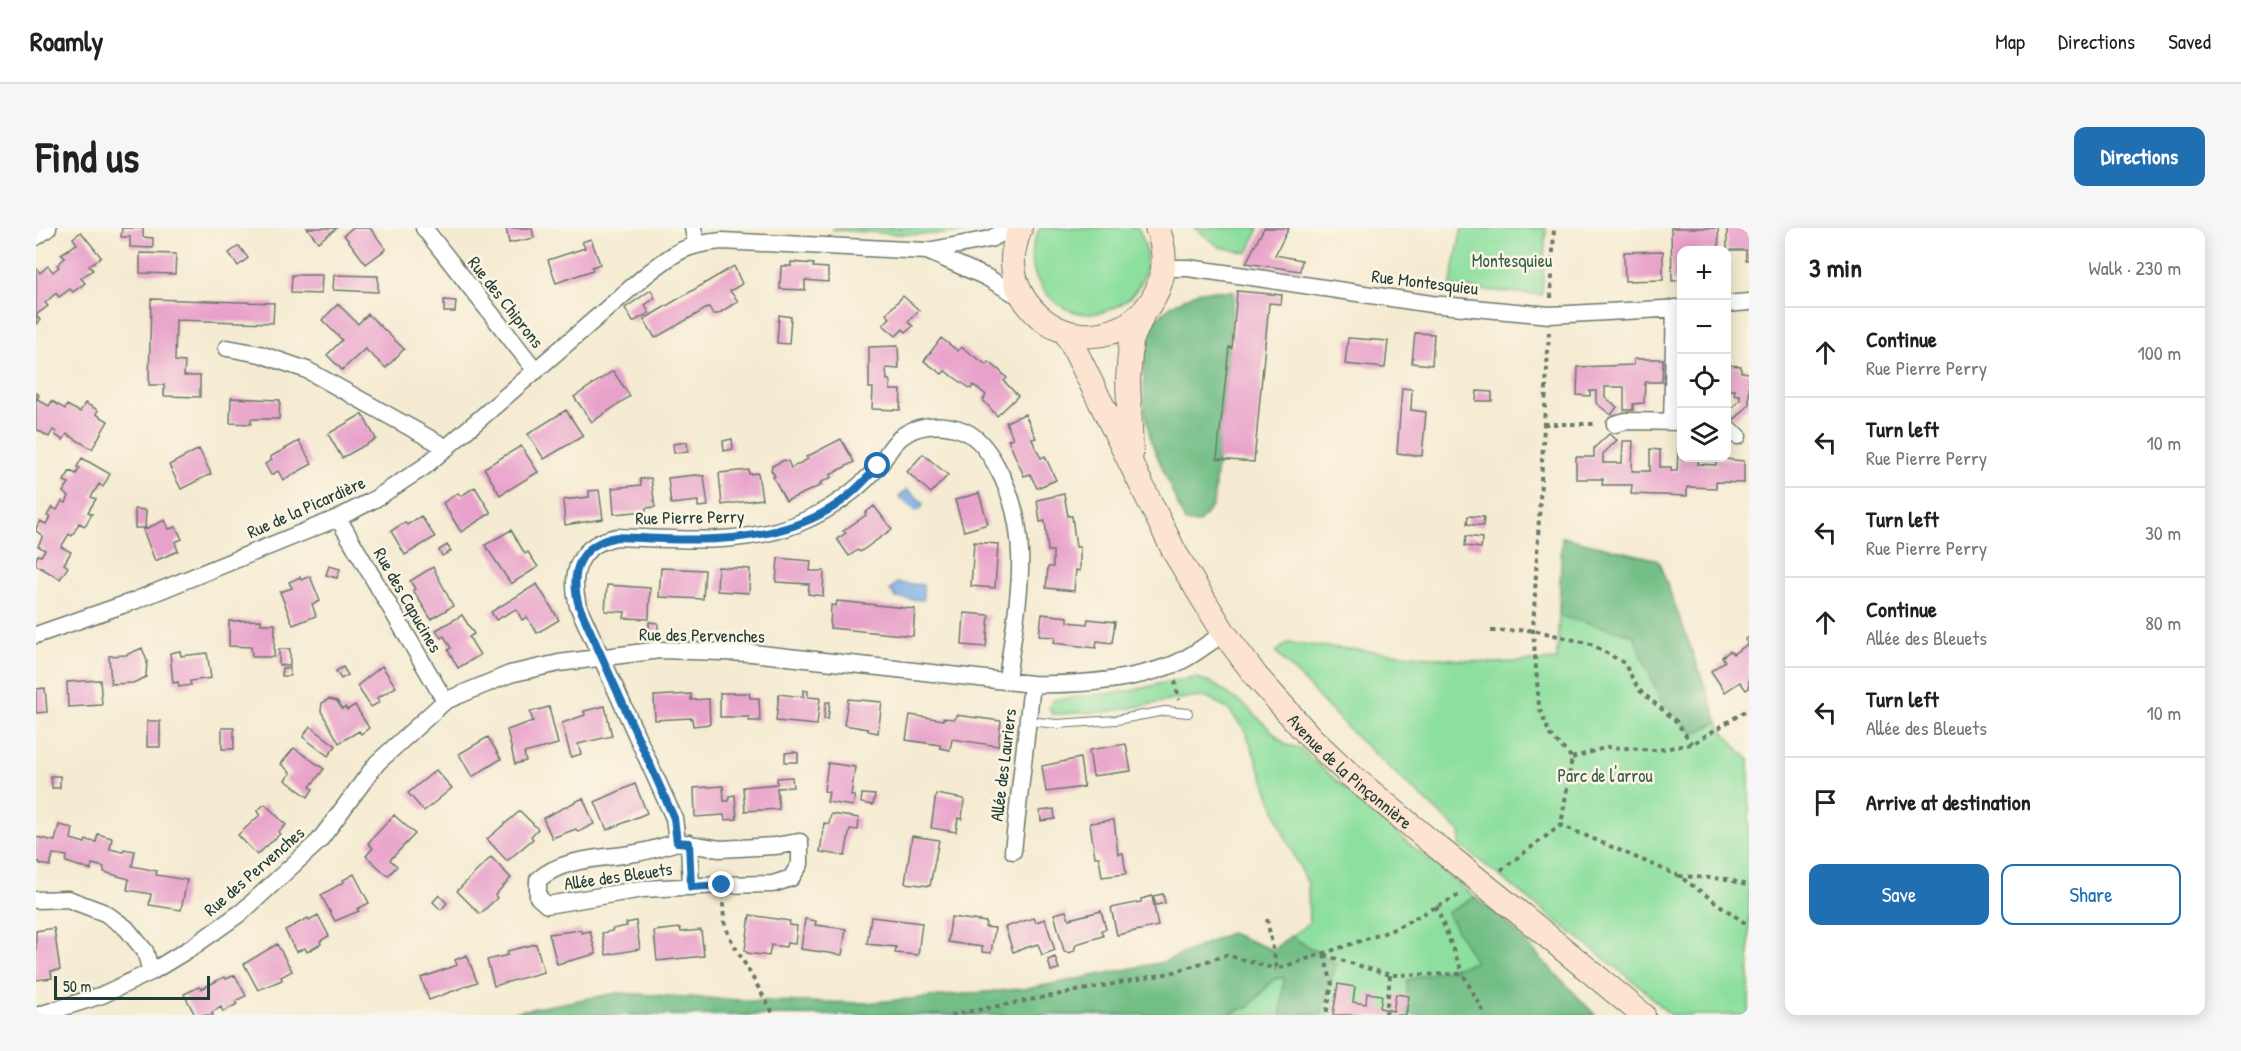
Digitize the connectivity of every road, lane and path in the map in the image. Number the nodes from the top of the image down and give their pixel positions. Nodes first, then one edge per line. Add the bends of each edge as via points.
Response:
1 (48, 228) edge
2 (424, 228) edge
3 (1012, 228) edge
4 (1020, 228) edge
5 (1157, 228) edge
6 (1554, 228) edge
7 (695, 236) edge
8 (36, 237) edge
9 (927, 251) junction
10 (1164, 268) junction
11 (1024, 299) junction
12 (1749, 302) edge
13 (1731, 304) edge
14 (1677, 308) edge
15 (1143, 313) junction
16 (1550, 315) junction
17 (1066, 332) junction
18 (227, 348) dead end
19 (1678, 354) edge
20 (536, 371) junction
21 (1677, 408) edge
22 (1677, 422) edge
23 (1544, 424) junction
24 (1615, 424) joint
25 (447, 448) junction
26 (1131, 462) junction
27 (338, 518) junction
28 (1533, 630) junction
29 (1491, 631) dead end
30 (1224, 633) junction
31 (36, 634) edge
32 (602, 657) junction
33 (1174, 678) dead end
34 (1007, 680) junction
35 (1032, 684) junction
36 (444, 701) junction
37 (1749, 709) edge
38 (1185, 713) joint
39 (1029, 721) junction
40 (1692, 744) junction
41 (1572, 759) junction
42 (1561, 825) junction
43 (683, 843) junction
44 (1013, 851) dead end
45 (1496, 874) dead end
46 (1679, 876) junction
47 (722, 885) junction
48 (1748, 886) edge
49 (691, 887) junction
50 (1467, 891) dead end
51 (36, 900) edge
52 (1436, 906) junction
53 (1267, 919) dead end
54 (1749, 926) edge
55 (1323, 954) junction
56 (1277, 969) junction
57 (151, 972) junction
58 (1463, 974) junction
59 (1390, 975) junction
60 (39, 1015) edge
61 (774, 1015) edge
62 (951, 1015) edge
63 (1326, 1015) edge
64 (1386, 1015) edge
65 (1485, 1015) edge
66 (1643, 1015) edge

1 - 8 street
2 - 20 street, Rue des Chiprons
3 - 9 street via 990,239
4 - 11 main road via 1013,264
5 - 10 main road via 1163,242
6 - 16 path
7 - 9 street via 722,241
7 - 20 street, Rue de la Picardière
9 - 11 street
10 - 15 main road, Avenue de la Pinçonnière via 1157,292
10 - 16 street, Rue Montesquieu via 1188,268 1431,304
11 - 17 main road via 1035,313
12 - 13 street
14 - 16 street, Rue Montesquieu
15 - 17 main road via 1120,328 1093,335
15 - 26 main road, Avenue de la Pinçonnière via 1131,340
16 - 23 path
17 - 26 main road, Avenue de la Pinçonnière
18 - 25 street via 307,370
19 - 21 street
20 - 25 street, Rue de la Picardière
22 - 24 street
23 - 24 path
23 - 28 path
25 - 27 street, Rue de la Picardière via 414,474
26 - 30 main road, Avenue de la Pinçonnière via 1175,553
27 - 31 street, Rue de la Picardière via 134,601
27 - 36 street, Rue des Capucines
28 - 29 path
28 - 40 path via 1591,644 1624,663 1639,690 1676,721
28 - 41 path via 1539,707 1550,735
30 - 35 street, Rue des Pervenches via 1170,666 1073,685
30 - 66 main road, Avenue de la Pinçonnière, bridge via 1256,676 1349,774
32 - 34 street, Rue des Pervenches via 660,651 752,653
32 - 34 street, Rue Pierre Perry via 579,606 575,575 589,550 603,540 718,539 795,525 830,509 856,490 895,442 908,432 938,425 968,433 981,444 1012,500 1020,534 1021,582
32 - 36 street, Rue des Pervenches via 510,674
32 - 43 street, Allée des Bleuets
33 - 38 path
34 - 35 street, Rue des Pervenches
35 - 39 street, Allée des Lauriers
36 - 57 street, Rue des Pervenches via 377,763 320,841 284,875 243,911
37 - 40 path
38 - 39 lane via 1165,711 1116,720 1057,724
39 - 44 street, Allée des Lauriers
40 - 41 path via 1657,750 1607,747
41 - 42 path
42 - 45 path
42 - 46 path
43 - 47 street, Allée des Bleuets via 720,849 800,842 800,864 790,878 773,884
43 - 49 street, Allée des Bleuets
43 - 49 street, Allée des Bleuets via 563,865 538,880 538,897 547,905 643,889
46 - 48 path via 1727,879
46 - 54 path
47 - 49 street, Allée des Bleuets
47 - 61 path via 729,936
50 - 52 path
51 - 57 street via 68,899 105,913 126,928 145,951
52 - 55 path via 1390,931
52 - 58 path
53 - 56 path
55 - 56 path
55 - 59 path
55 - 63 path via 1332,984
56 - 62 path via 1226,955 1171,973
57 - 60 street, Rue des Pervenches via 102,995
58 - 59 path
58 - 65 path
59 - 64 path

